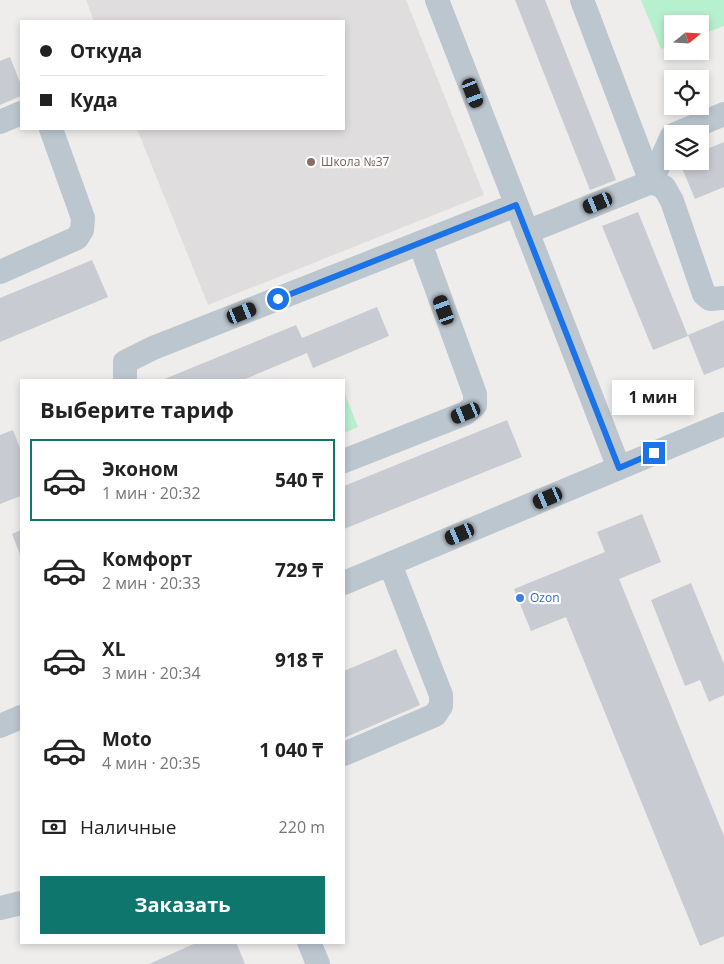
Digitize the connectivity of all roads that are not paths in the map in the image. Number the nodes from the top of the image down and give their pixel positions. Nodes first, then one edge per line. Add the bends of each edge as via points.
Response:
1 (437, 0) edge
2 (582, 0) edge
3 (20, 113) edge
4 (724, 114) edge
5 (0, 122) edge
6 (698, 125) edge
7 (52, 130) edge
8 (664, 155) edge
9 (651, 182) junction
10 (516, 205) junction
11 (527, 232) junction
12 (420, 243) junction
13 (0, 272) edge
14 (724, 298) edge
15 (125, 379) edge
16 (724, 424) edge
17 (345, 461) edge
18 (619, 468) junction
19 (390, 564) junction
20 (345, 583) edge
21 (20, 718) edge
22 (0, 726) edge
23 (345, 754) edge
24 (20, 903) edge
25 (0, 908) edge
26 (310, 944) edge
27 (318, 964) edge

1 - 10 street
2 - 9 street
3 - 5 street
4 - 6 street
7 - 13 street via 83,218 82,230 77,238
8 - 9 street
9 - 11 street
9 - 14 street via 664,187 672,201 704,294 710,299
10 - 11 street
10 - 12 street
11 - 18 street
12 - 15 street via 153,348 125,362
12 - 17 street via 475,394 474,405 466,413
16 - 18 street
18 - 19 street
19 - 20 street
19 - 23 street via 441,694 441,706 434,715
21 - 22 street
24 - 25 street
26 - 27 street

